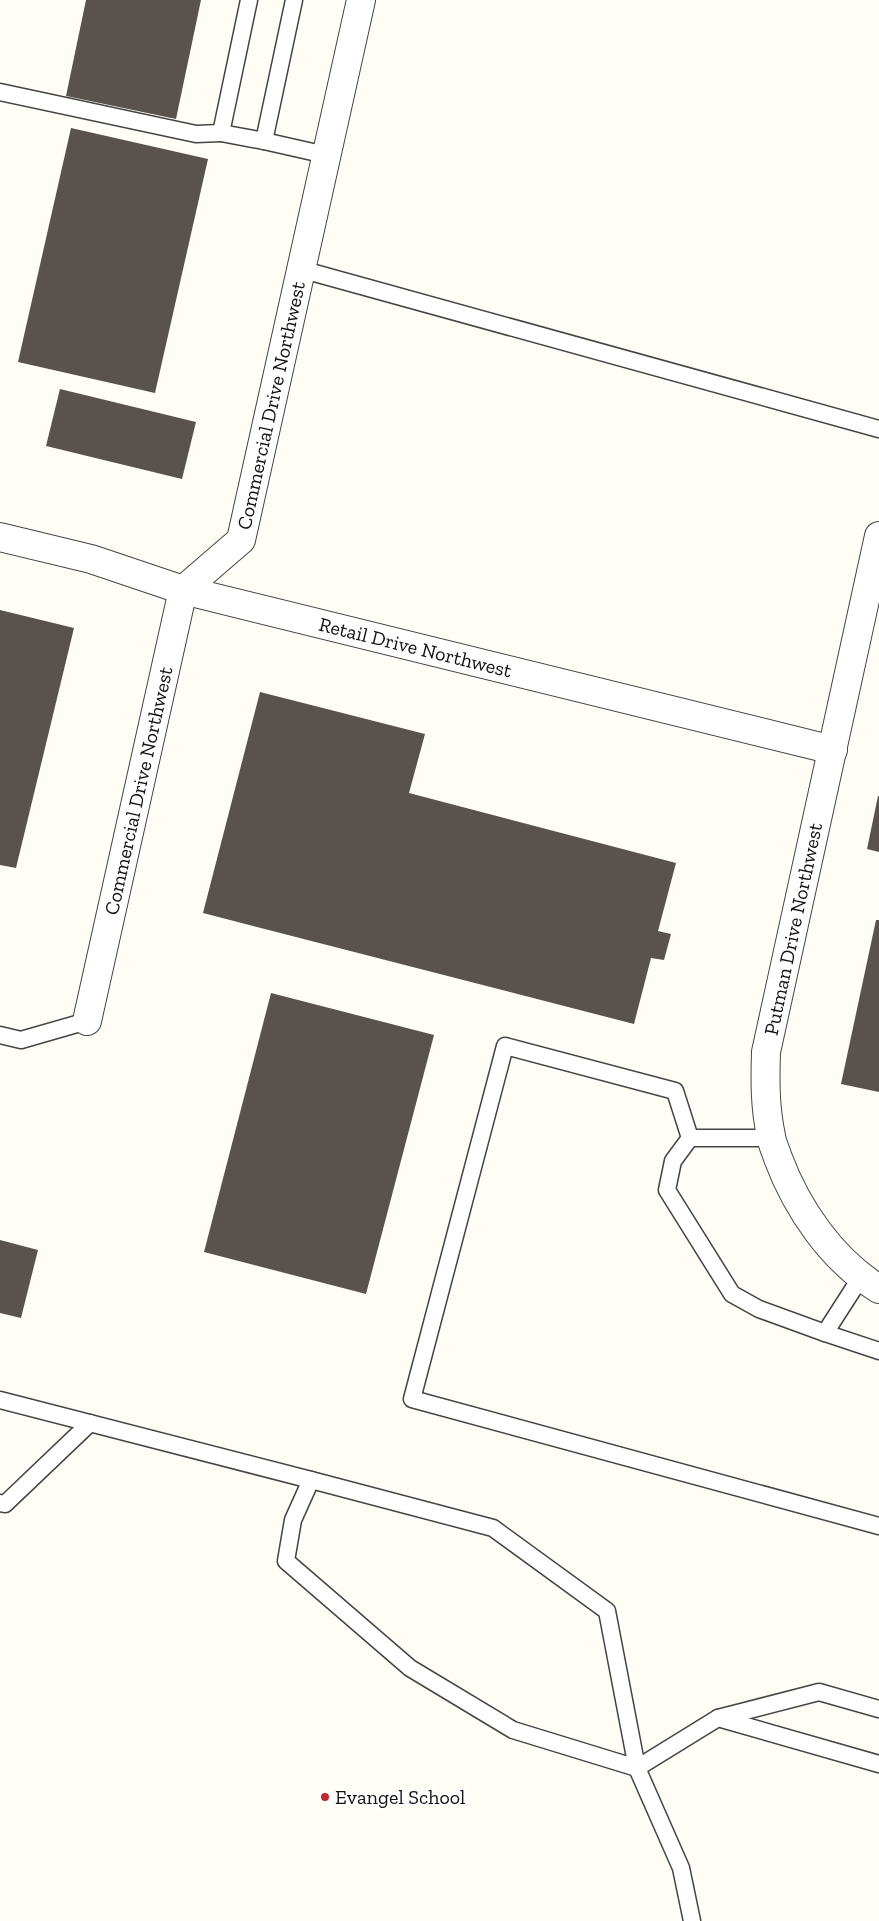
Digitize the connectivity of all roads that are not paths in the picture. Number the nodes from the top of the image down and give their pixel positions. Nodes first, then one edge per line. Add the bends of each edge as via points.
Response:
1 (249, 0) edge
2 (294, 0) edge
3 (361, 0) edge
4 (0, 92) edge
5 (221, 133) junction
6 (264, 141) junction
7 (326, 156) junction
8 (300, 269) junction
9 (879, 429) edge
10 (879, 536) edge
11 (0, 537) edge
12 (184, 590) junction
13 (833, 750) junction
14 (87, 1021) joint
15 (0, 1035) edge
16 (690, 1138) junction
17 (771, 1138) junction
18 (870, 1283) edge
19 (825, 1333) junction
20 (879, 1351) edge
21 (0, 1400) edge
22 (90, 1423) junction
23 (311, 1480) junction
24 (0, 1503) edge
25 (879, 1526) edge
26 (879, 1709) edge
27 (718, 1718) junction
28 (879, 1764) edge
29 (637, 1768) junction
30 (692, 1921) edge

1 - 5 lane
2 - 6 lane
3 - 7 street, Commercial Drive Northwest
4 - 5 lane via 196,134
5 - 6 lane
6 - 7 lane
7 - 8 street, Commercial Drive Northwest
8 - 9 lane
8 - 12 street, Commercial Drive Northwest via 242,540
10 - 13 street, Putman Drive Northwest
11 - 12 street, Retail Drive Northwest via 92,559
12 - 13 street, Retail Drive Northwest
12 - 14 street, Commercial Drive Northwest
13 - 17 street, Putman Drive Northwest via 766,1052 764,1093
14 - 15 lane via 21,1040
16 - 17 lane
16 - 19 lane via 673,1161 667,1190 732,1294 759,1309
16 - 25 lane via 675,1091 505,1046 412,1399
17 - 18 street, Putman Drive Northwest via 786,1178 805,1214 836,1253
18 - 19 lane
19 - 20 lane
21 - 22 lane
22 - 23 lane
22 - 24 lane via 5,1504
23 - 29 lane via 494,1528 607,1611
23 - 29 lane via 293,1520 286,1561 410,1668 514,1730
26 - 27 lane via 819,1692
27 - 28 lane
27 - 29 lane
29 - 30 lane via 681,1868

